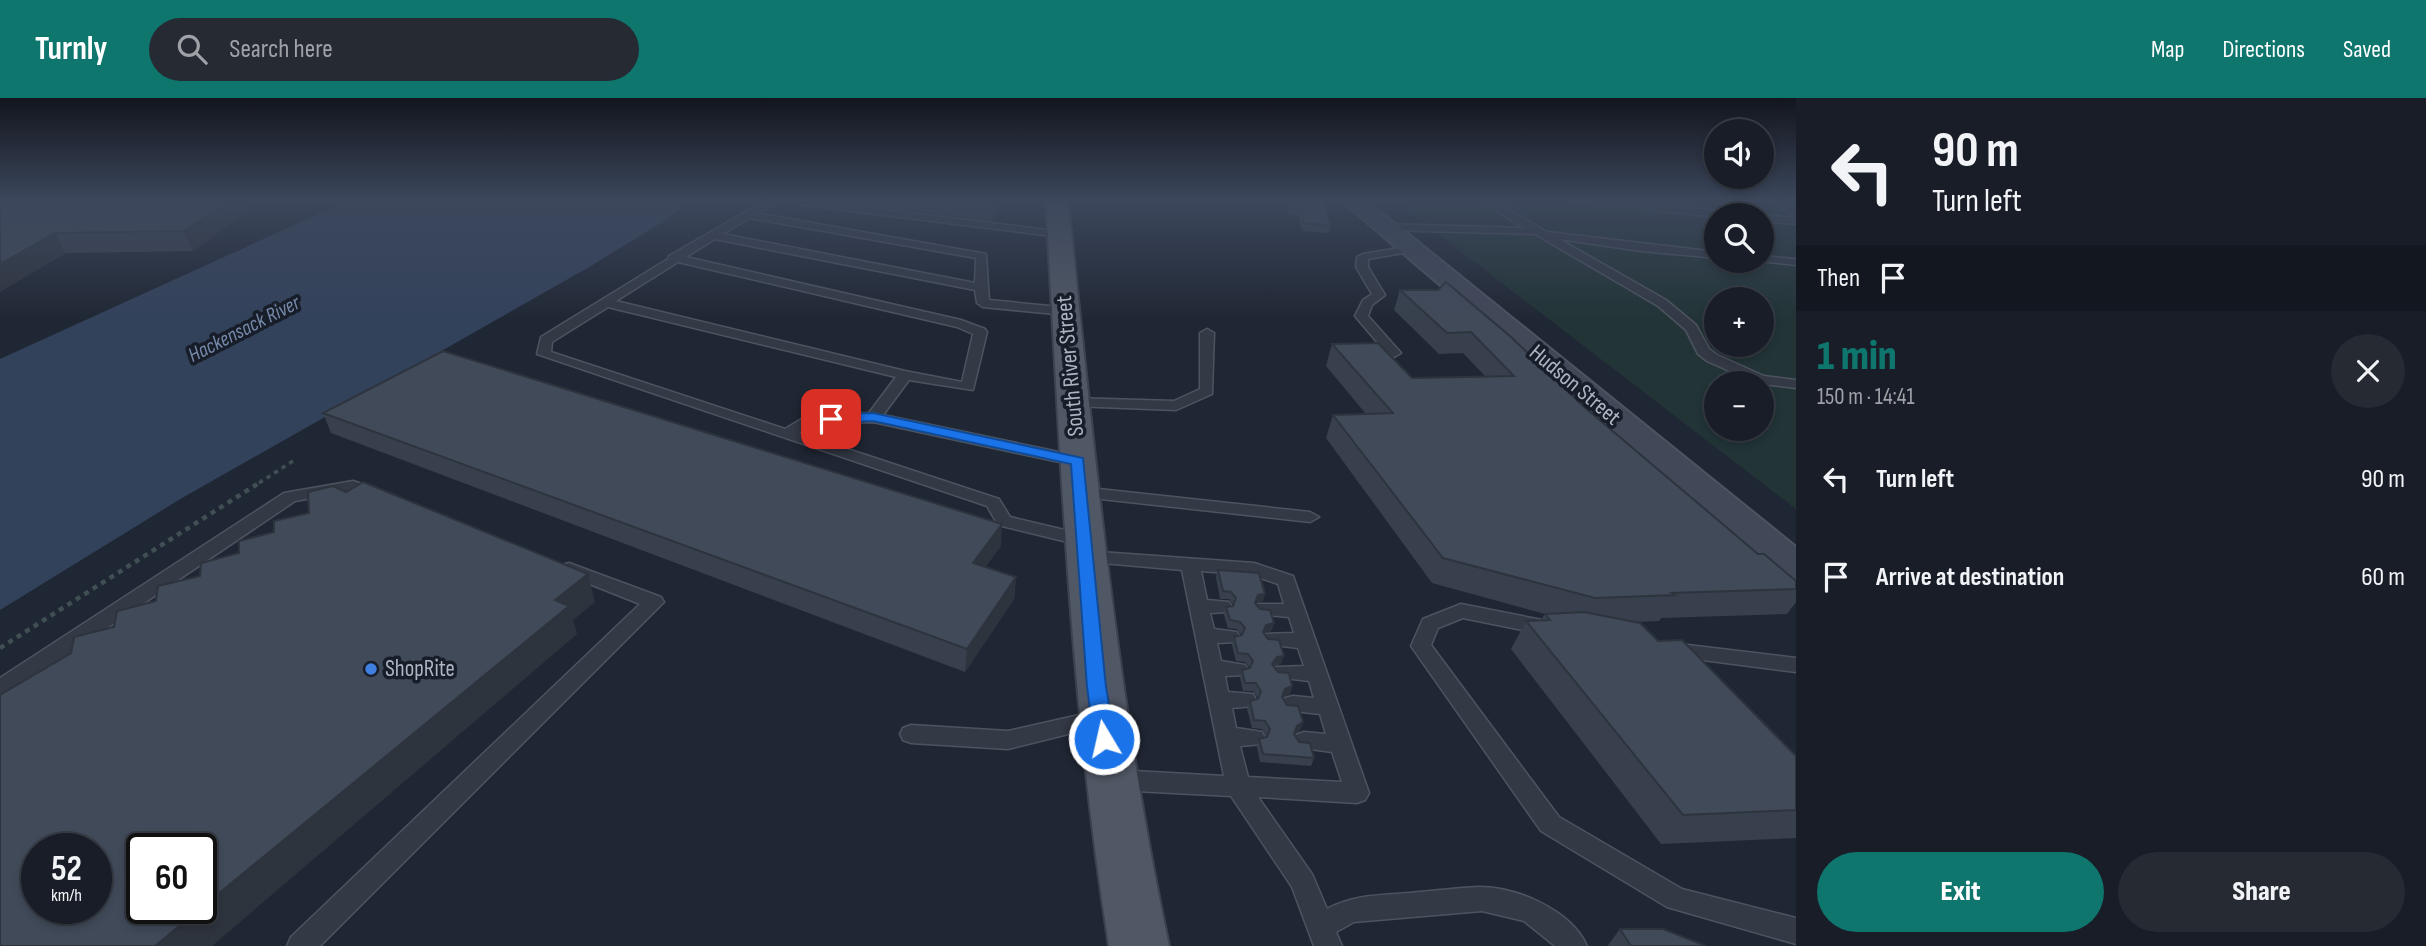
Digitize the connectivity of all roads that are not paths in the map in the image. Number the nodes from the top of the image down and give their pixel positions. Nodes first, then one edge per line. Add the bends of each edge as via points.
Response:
1 (703, 241) edge
2 (740, 241) edge
3 (895, 241) edge
4 (1061, 241) edge
5 (1418, 241) edge
6 (1425, 241) edge
7 (1553, 241) edge
8 (1593, 241) edge
9 (1654, 250) junction
10 (1704, 254) edge
11 (673, 258) junction
12 (1774, 260) edge
13 (1796, 262) edge
14 (1600, 266) junction
15 (981, 288) junction
16 (604, 302) junction
17 (1066, 311) junction
18 (981, 317) junction
19 (1207, 333) dead end
20 (1394, 353) dead end
21 (905, 375) junction
22 (1796, 384) edge
23 (1073, 402) junction
24 (873, 417) junction
25 (788, 434) junction
26 (1079, 476) junction
27 (391, 501) edge
28 (1310, 517) dead end
29 (1085, 548) junction
30 (554, 563) edge
31 (1189, 564) junction
32 (1796, 568) edge
33 (1199, 606) junction
34 (1222, 607) dead end
35 (1265, 609) edge
36 (1296, 611) junction
37 (1565, 631) edge
38 (1205, 635) junction
39 (1230, 637) dead end
40 (1273, 639) edge
41 (1307, 641) junction
42 (1796, 664) edge
43 (1213, 668) junction
44 (1685, 669) edge
45 (1238, 670) dead end
46 (1283, 672) edge
47 (1317, 674) junction
48 (0, 689) edge
49 (1220, 700) junction
50 (1245, 700) dead end
51 (1293, 704) edge
52 (1328, 707) junction
53 (1101, 718) junction
54 (911, 734) dead end
55 (1227, 736) junction
56 (1254, 737) dead end
57 (1304, 741) edge
58 (1341, 744) junction
59 (1111, 780) junction
60 (1238, 787) junction
61 (1796, 931) edge
62 (1324, 936) edge
63 (301, 946) edge
64 (1139, 946) edge
65 (1573, 946) edge

1 - 11 lane
2 - 15 lane
3 - 15 lane via 982,256
4 - 17 main road, South River Street
5 - 20 lane via 1363,257 1362,267 1379,295 1367,303 1361,316
6 - 32 main road, Hudson Street
7 - 14 lane
8 - 9 lane
9 - 10 lane
9 - 14 lane via 1613,253 1601,259
11 - 16 lane
11 - 18 lane via 961,324
12 - 13 lane
14 - 22 lane via 1662,303 1691,328 1712,358 1745,374
15 - 18 lane
16 - 21 lane
16 - 25 lane via 546,340 544,354
17 - 18 lane
17 - 23 main road, South River Street
18 - 21 lane via 968,387
19 - 23 lane via 1207,391 1176,406
21 - 24 lane
23 - 26 main road, South River Street
24 - 25 lane via 810,419
24 - 26 lane
25 - 29 lane via 993,503 1004,521
26 - 28 lane
26 - 29 main road, South River Street
27 - 48 lane via 353,486 290,497
29 - 31 lane
29 - 53 main road, South River Street
30 - 63 lane via 654,602
31 - 33 lane
31 - 36 lane via 1254,569 1286,580
33 - 34 lane
33 - 38 lane
35 - 36 lane
36 - 41 lane
37 - 61 lane via 1461,611 1430,624 1421,646 1549,824 1676,899
38 - 39 lane
38 - 43 lane
40 - 41 lane
41 - 47 lane
42 - 44 lane via 1655,648
43 - 45 lane
43 - 49 lane
46 - 47 lane
47 - 52 lane
49 - 50 lane
49 - 55 lane
51 - 52 lane
52 - 58 lane
53 - 54 lane via 1008,740
53 - 59 main road, South River Street
55 - 56 lane
55 - 60 lane
57 - 58 lane
58 - 60 lane via 1357,793
59 - 60 lane
59 - 64 main road, South River Street
60 - 62 lane via 1303,882
62 - 65 lane via 1350,910 1482,899 1531,910 1559,929

